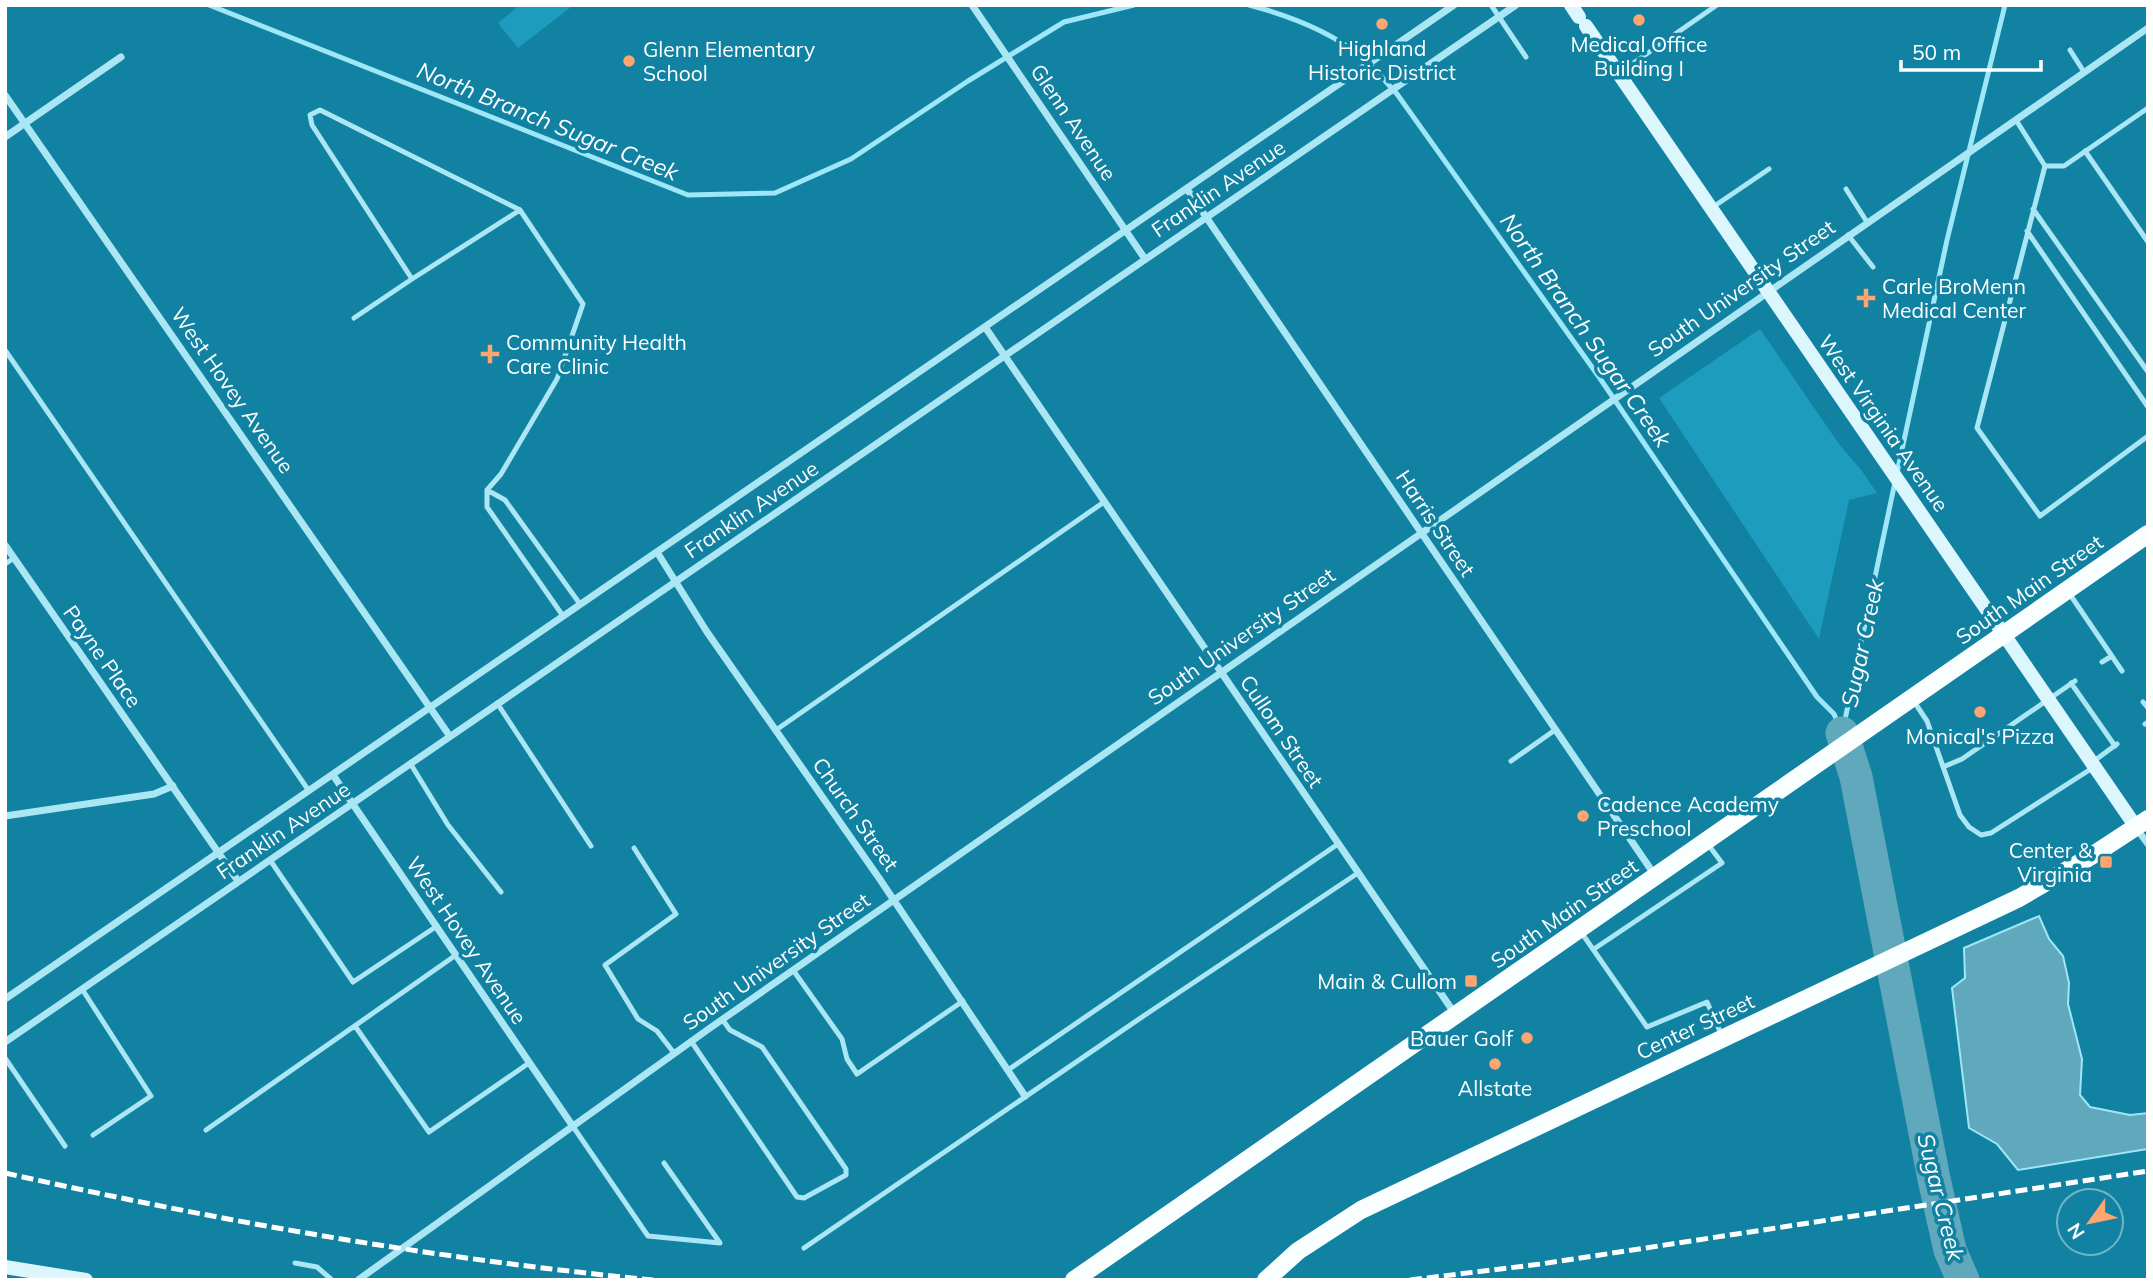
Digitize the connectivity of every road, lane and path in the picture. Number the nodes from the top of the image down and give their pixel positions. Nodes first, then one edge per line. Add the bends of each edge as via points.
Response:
1 (972, 5) edge
2 (1454, 5) edge
3 (1491, 5) edge
4 (1516, 5) edge
5 (1717, 5) edge
6 (1579, 16) edge
7 (1499, 17) junction
8 (2148, 27) edge
9 (2070, 50) dead end
10 (121, 57) dead end
11 (1526, 57) dead end
12 (2084, 72) junction
13 (1619, 73) junction
14 (5, 94) edge
15 (2148, 108) edge
16 (2016, 120) junction
17 (25, 123) junction
18 (5, 137) edge
19 (2085, 151) junction
20 (2045, 166) junction
21 (1769, 169) dead end
22 (1187, 189) junction
23 (1846, 189) dead end
24 (1711, 209) junction
25 (2033, 209) junction
26 (520, 210) junction
27 (1206, 219) junction
28 (1867, 222) junction
29 (1127, 230) junction
30 (2027, 231) junction
31 (1848, 235) junction
32 (2148, 242) edge
33 (1146, 259) junction
34 (1873, 267) dead end
35 (412, 279) junction
36 (1767, 291) junction
37 (354, 318) dead end
38 (985, 327) junction
39 (5, 350) edge
40 (1005, 356) junction
41 (2148, 372) edge
42 (2148, 407) edge
43 (2148, 436) edge
44 (487, 490) junction
45 (1104, 502) junction
46 (1421, 531) junction
47 (2148, 534) edge
48 (5, 545) edge
49 (657, 552) junction
50 (14, 558) junction
51 (5, 564) edge
52 (674, 583) junction
53 (2067, 591) junction
54 (580, 604) junction
55 (563, 616) junction
56 (2004, 635) junction
57 (2112, 656) junction
58 (2102, 663) dead end
59 (1220, 671) junction
60 (2123, 671) dead end
61 (2048, 699) junction
62 (1908, 702) junction
63 (2143, 702) dead end
64 (497, 703) junction
65 (429, 707) junction
66 (2148, 708) edge
67 (776, 730) junction
68 (1555, 730) junction
69 (449, 735) junction
70 (1511, 761) dead end
71 (410, 763) junction
72 (2093, 765) junction
73 (1943, 767) junction
74 (333, 775) junction
75 (173, 786) junction
76 (309, 791) junction
77 (354, 803) junction
78 (5, 816) edge
79 (2142, 823) edge
80 (1706, 842) junction
81 (1338, 844) junction
82 (2148, 844) edge
83 (591, 846) dead end
84 (634, 848) dead end
85 (219, 853) junction
86 (270, 860) junction
87 (1358, 873) junction
88 (1656, 877) junction
89 (238, 881) junction
90 (501, 892) dead end
91 (894, 900) junction
92 (437, 926) junction
93 (1580, 930) junction
94 (1594, 949) junction
95 (456, 955) junction
96 (793, 970) junction
97 (82, 989) junction
98 (5, 999) edge
99 (963, 1001) junction
100 (1455, 1016) junction
101 (722, 1019) junction
102 (355, 1026) junction
103 (1724, 1038) junction
104 (691, 1041) junction
105 (5, 1042) edge
106 (674, 1053) junction
107 (5, 1058) edge
108 (529, 1063) junction
109 (1008, 1070) junction
110 (1025, 1096) junction
111 (572, 1125) junction
112 (206, 1130) dead end
113 (93, 1135) dead end
114 (65, 1146) dead end
115 (664, 1163) dead end
116 (804, 1248) dead end
117 (295, 1263) dead end
118 (5, 1267) edge
119 (86, 1280) edge
120 (332, 1280) edge
121 (358, 1280) edge
122 (1074, 1280) edge
123 (1266, 1280) edge

1 - 29 street, Glenn Avenue
2 - 22 street, Franklin Avenue
3 - 7 lane
4 - 7 street, Franklin Avenue
5 - 13 lane
6 - 13 street, West Virginia Avenue
7 - 11 lane
7 - 27 street, Franklin Avenue
8 - 12 street, South University Street
9 - 12 lane
10 - 17 street
12 - 16 street, South University Street
13 - 24 street, West Virginia Avenue
14 - 17 street, West Hovey Avenue
15 - 19 lane
16 - 20 lane
16 - 28 street, South University Street
17 - 18 street
17 - 65 street, West Hovey Avenue
19 - 20 lane via 2064,166
19 - 32 lane
20 - 25 lane
21 - 24 lane
22 - 27 street, Harris Street
22 - 29 street, Franklin Avenue
23 - 28 lane
24 - 36 street, West Virginia Avenue
25 - 30 lane
25 - 41 lane
26 - 35 lane
26 - 35 lane via 320,110 310,115 312,125
26 - 44 lane via 583,304 557,379
27 - 33 street, Franklin Avenue
27 - 46 street, Harris Street
28 - 31 street, South University Street
29 - 33 street, Glenn Avenue
29 - 38 street, Franklin Avenue
30 - 42 lane
30 - 43 lane via 1977,428 2040,516
31 - 34 lane
31 - 36 street, South University Street
33 - 40 street, Franklin Avenue
35 - 37 lane
36 - 46 street, South University Street
36 - 56 street, West Virginia Avenue
38 - 40 street, Cullom Street
38 - 49 street, Franklin Avenue
39 - 76 lane
40 - 45 street, Cullom Street
40 - 52 street, Franklin Avenue
44 - 54 lane via 505,500
44 - 55 lane via 487,507
45 - 59 street, Cullom Street
45 - 67 lane
46 - 59 street, South University Street
46 - 68 street, Harris Street
47 - 53 main road, South Main Street
48 - 50 street, Payne Place
49 - 52 street, Church Street
49 - 54 street, Franklin Avenue
50 - 51 lane
50 - 75 street, Payne Place
52 - 64 street, Franklin Avenue
52 - 67 street, Church Street
53 - 56 main road, South Main Street
53 - 57 lane
54 - 55 street, Franklin Avenue
55 - 65 street, Franklin Avenue
56 - 61 street, West Virginia Avenue
56 - 62 main road, South Main Street
57 - 58 lane
57 - 60 lane
59 - 81 street, Cullom Street
59 - 91 street, South University Street
61 - 72 street, West Virginia Avenue
61 - 72 lane via 2073,682 2116,745
61 - 73 lane via 1962,759
62 - 73 lane via 1927,721
62 - 80 main road, South Main Street
63 - 66 lane
64 - 69 street, Franklin Avenue
64 - 83 lane
65 - 69 street, West Hovey Avenue
65 - 74 street, Franklin Avenue
67 - 91 street, Church Street
68 - 70 lane
68 - 88 street, Harris Street
69 - 71 street, Franklin Avenue
71 - 77 street, Franklin Avenue
71 - 90 lane via 448,825
72 - 73 lane via 1991,833 1981,835 1960,815
72 - 79 street, West Virginia Avenue
74 - 76 street, Franklin Avenue
74 - 77 street, West Hovey Avenue
75 - 78 street via 153,794
75 - 85 street, Payne Place
76 - 85 street, Franklin Avenue
77 - 86 street, Franklin Avenue
77 - 92 street, West Hovey Avenue
79 - 82 street, West Virginia Avenue
79 - 103 main road, Center Street via 2019,898
80 - 88 main road, South Main Street
80 - 94 lane via 1722,863
81 - 87 street, Cullom Street
81 - 109 lane
84 - 106 lane via 676,914 605,965 638,1019 657,1031
85 - 89 street, Payne Place
85 - 98 street, Franklin Avenue
86 - 89 street, Franklin Avenue
86 - 92 lane via 353,982
87 - 100 street, Cullom Street
87 - 110 lane
88 - 93 main road, South Main Street
89 - 97 street, Franklin Avenue
91 - 96 street, South University Street
91 - 99 street, Church Street
92 - 95 street, West Hovey Avenue
93 - 94 lane
93 - 100 main road, South Main Street
94 - 103 lane via 1647,1027 1707,1002
95 - 102 lane
95 - 108 street, West Hovey Avenue
96 - 99 lane via 842,1039 857,1074
96 - 101 street, South University Street
97 - 105 street, Franklin Avenue
97 - 113 lane via 151,1096
99 - 109 street, Church Street
100 - 122 main road, South Main Street
101 - 104 street, South University Street
101 - 104 lane via 730,1030 762,1047 846,1175 804,1198 797,1197
102 - 108 lane via 429,1132
102 - 112 lane
103 - 123 main road, Center Street via 1361,1210 1298,1251
104 - 106 street, South University Street
106 - 111 street, South University Street
107 - 114 lane
108 - 111 street, West Hovey Avenue
109 - 110 street, Church Street
110 - 116 lane
111 - 115 lane via 648,1236 720,1243
111 - 121 street, South University Street
117 - 120 lane via 317,1267
118 - 119 street

